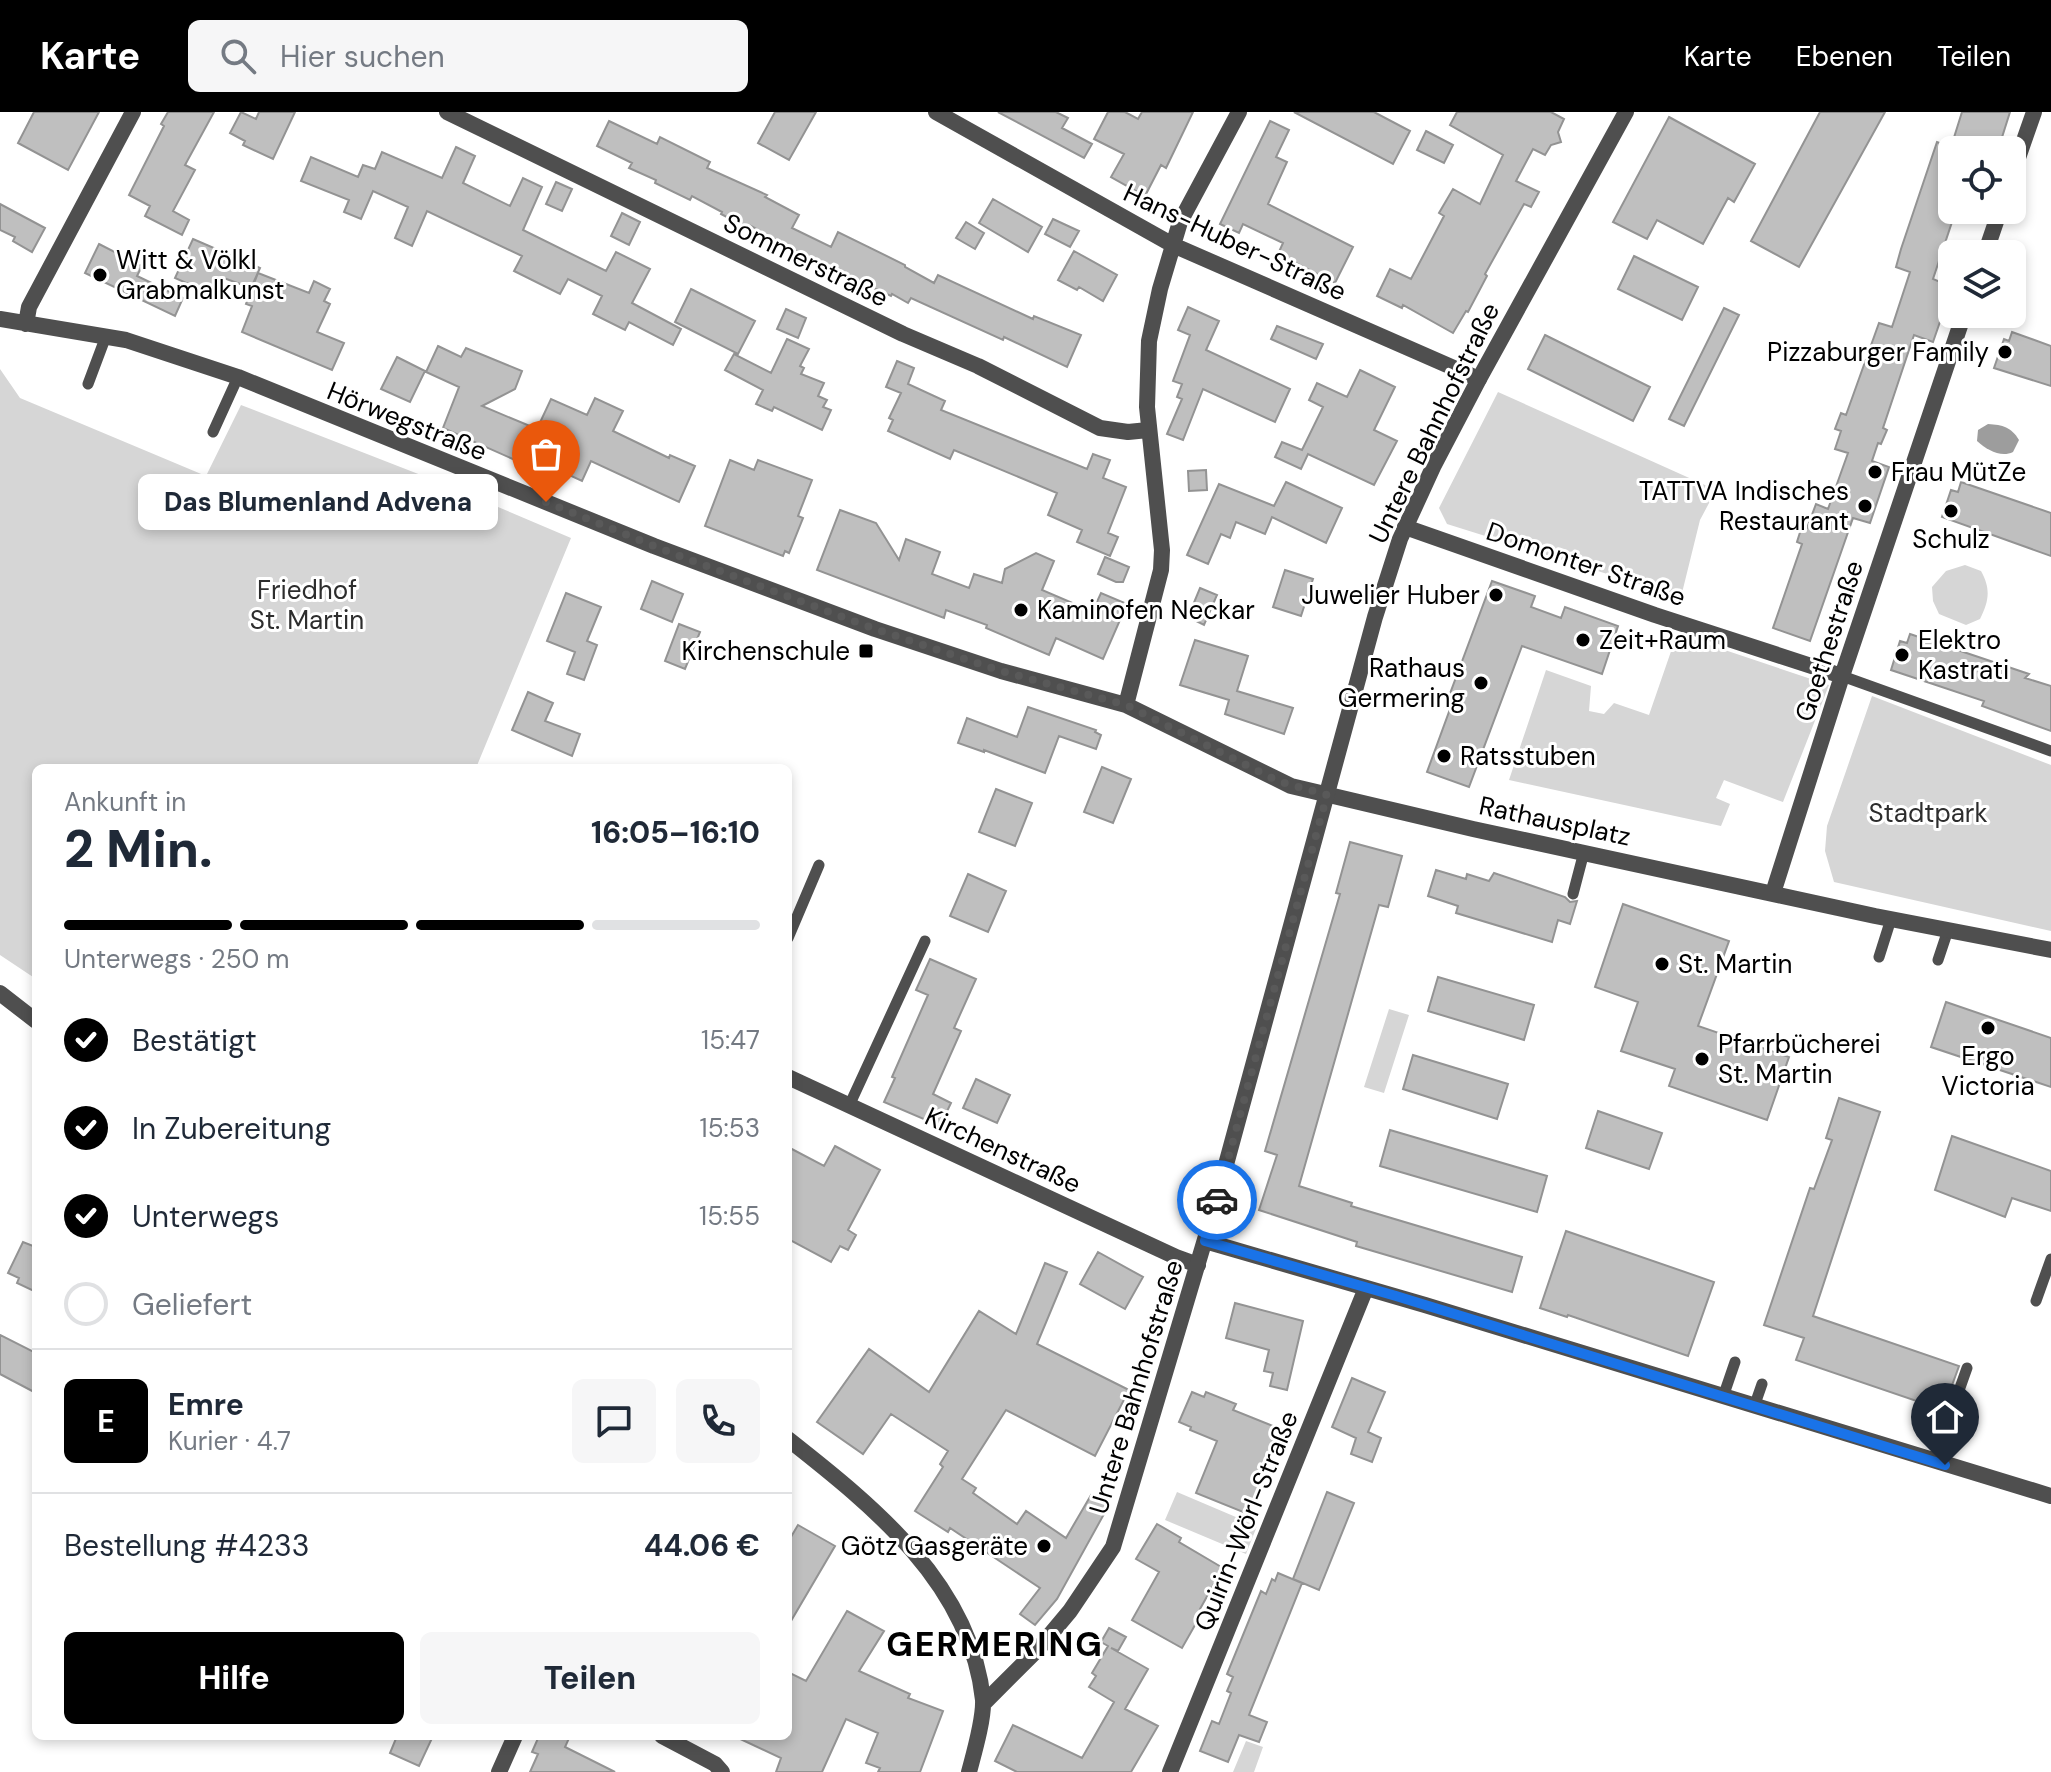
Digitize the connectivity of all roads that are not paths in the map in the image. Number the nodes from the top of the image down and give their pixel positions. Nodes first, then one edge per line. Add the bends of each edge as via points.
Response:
1 (133, 112) edge
2 (447, 112) edge
3 (936, 112) edge
4 (1239, 112) edge
5 (1626, 112) edge
6 (2034, 112) edge
7 (2026, 136) edge
8 (1173, 245) junction
9 (0, 319) edge
10 (26, 324) junction
11 (1959, 328) edge
12 (106, 336) junction
13 (238, 377) junction
14 (1479, 379) junction
15 (88, 384) dead end
16 (1148, 430) junction
17 (213, 432) dead end
18 (1405, 527) junction
19 (1842, 676) junction
20 (1126, 705) junction
21 (2051, 751) edge
22 (1327, 795) junction
23 (1584, 852) junction
24 (819, 865) dead end
25 (1773, 893) junction
26 (1573, 894) dead end
27 (1891, 919) junction
28 (792, 929) edge
29 (1948, 930) junction
30 (925, 941) dead end
31 (2051, 950) edge
32 (1879, 957) dead end
33 (1938, 960) dead end
34 (0, 993) edge
35 (32, 1018) edge
36 (792, 1079) edge
37 (849, 1106) junction
38 (1205, 1241) junction
39 (2051, 1259) edge
40 (1198, 1265) junction
41 (1366, 1288) junction
42 (2036, 1301) dead end
43 (1735, 1362) dead end
44 (1967, 1368) dead end
45 (1762, 1384) dead end
46 (1723, 1397) junction
47 (1754, 1407) junction
48 (792, 1442) edge
49 (1934, 1461) junction
50 (2051, 1496) edge
51 (983, 1704) junction
52 (513, 1740) edge
53 (670, 1740) edge
54 (499, 1772) edge
55 (722, 1772) edge
56 (969, 1772) edge
57 (1170, 1772) edge

1 - 10 street via 29,307
2 - 16 street, Sommerstraße via 1100,428
3 - 8 street, Hans-Huber-Straße
4 - 8 street via 1189,202
5 - 14 street, Untere Bahnhofstraße
6 - 7 street
8 - 14 street, Hans-Huber-Straße
8 - 16 street via 1149,341
9 - 10 street, Hörwegstraße
10 - 12 street, Hörwegstraße
11 - 19 street, Goethestraße
12 - 13 street, Hörwegstraße
12 - 15 lane
13 - 17 lane
13 - 20 street, Hörwegstraße via 654,546 875,629
14 - 18 street, Untere Bahnhofstraße
16 - 20 street via 1161,570
18 - 19 street, Domonter Straße via 1654,621
18 - 22 street, Untere Bahnhofstraße
19 - 21 lane
19 - 25 street, Goethestraße
20 - 22 street, Hörwegstraße via 1278,781
22 - 23 street, Rathausplatz
22 - 38 street, Untere Bahnhofstraße
23 - 25 street, Rathausplatz
23 - 26 lane
24 - 28 lane
25 - 27 street, Rathausplatz
27 - 29 street, Rathausplatz
27 - 32 lane
29 - 31 street, Rathausplatz
29 - 33 lane
30 - 37 lane
34 - 35 street
36 - 37 street, Kirchenstraße
37 - 40 street, Kirchenstraße
38 - 40 street, Untere Bahnhofstraße
38 - 41 street
39 - 42 lane
40 - 51 street, Untere Bahnhofstraße via 1113,1547 1070,1611
41 - 46 street
41 - 57 street, Quirin-Wörl-Straße
43 - 46 lane
44 - 49 lane
45 - 47 lane
46 - 47 street
47 - 49 street
48 - 51 street via 913,1549 967,1637
49 - 50 street
51 - 56 street
52 - 54 street
53 - 55 street

